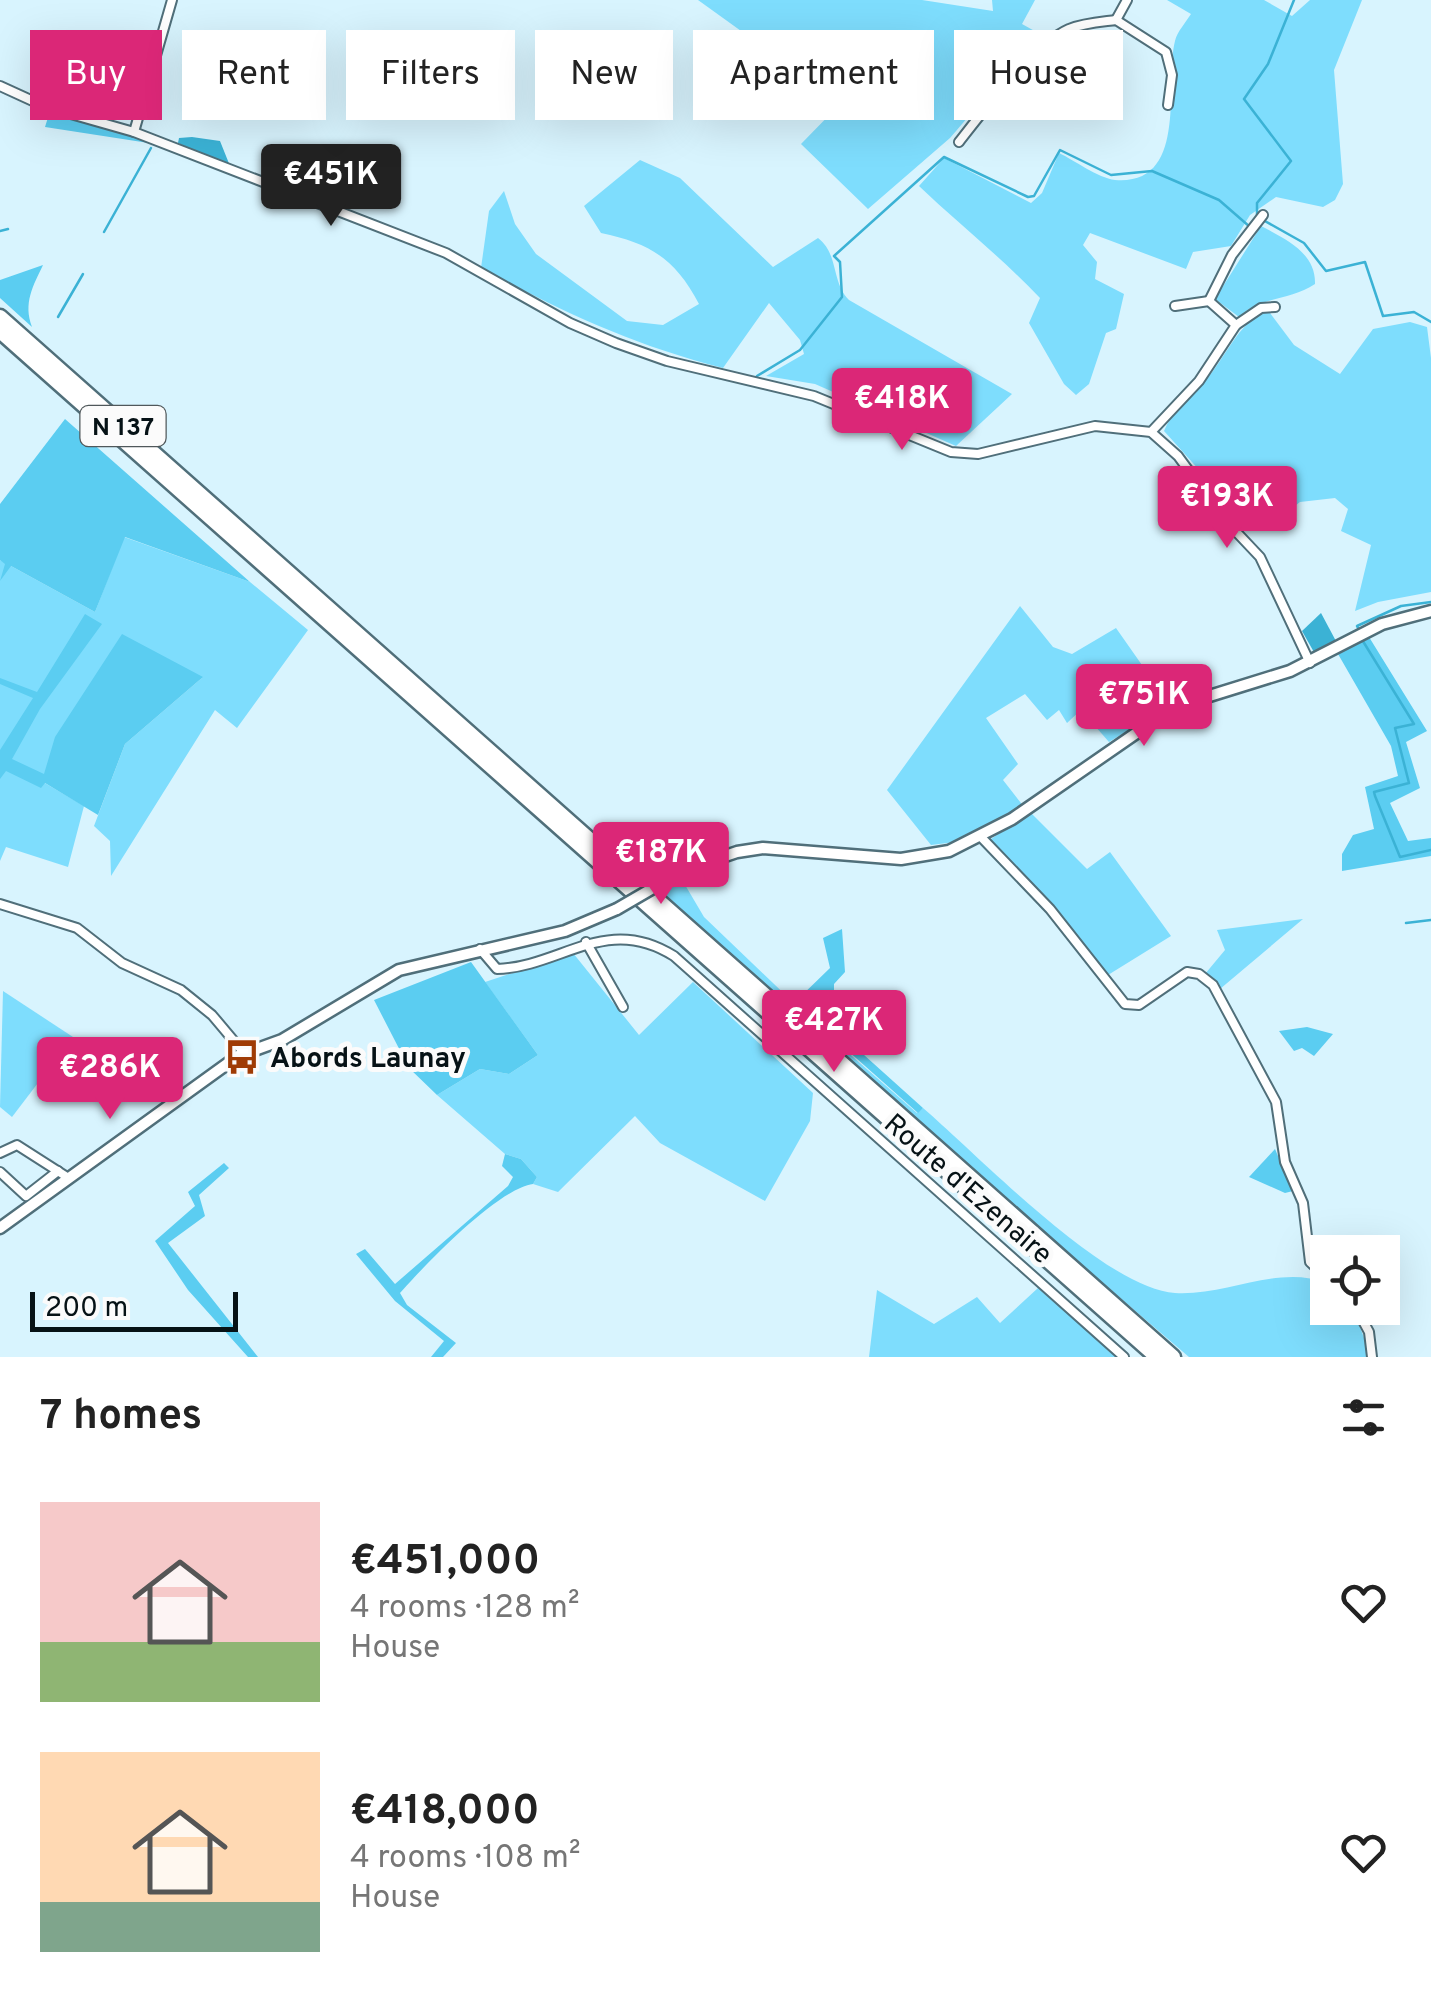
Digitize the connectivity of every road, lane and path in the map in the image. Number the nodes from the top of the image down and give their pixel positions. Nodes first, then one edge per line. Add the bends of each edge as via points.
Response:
1 (172, 0) edge
2 (1127, 0) edge
3 (1116, 20) junction
4 (0, 86) edge
5 (1168, 105) dead end
6 (134, 132) junction
7 (959, 142) dead end
8 (1260, 219) dead end
9 (1209, 301) junction
10 (1174, 306) dead end
11 (1275, 307) dead end
12 (0, 317) edge
13 (1236, 325) junction
14 (0, 331) edge
15 (1151, 432) junction
16 (1431, 611) edge
17 (1310, 663) junction
18 (981, 838) junction
19 (0, 904) edge
20 (586, 942) junction
21 (480, 949) junction
22 (622, 1007) dead end
23 (244, 1052) junction
24 (0, 1153) edge
25 (0, 1172) edge
26 (62, 1174) junction
27 (0, 1228) edge
28 (1310, 1262) edge
29 (1365, 1325) edge
30 (1124, 1357) edge
31 (1158, 1357) edge
32 (1173, 1357) edge
33 (1372, 1357) edge

1 - 6 street
2 - 3 street
3 - 5 street via 1154,42 1171,61
3 - 7 street via 1078,26 1053,39 999,88
4 - 6 street
6 - 15 street via 446,254 616,343 814,396 951,452 978,454 1094,426
8 - 9 street
9 - 10 street
9 - 13 street
11 - 13 street
12 - 32 highway, N 137
13 - 15 street via 1199,381
14 - 31 highway, N 137
15 - 17 street via 1260,558
16 - 17 street via 1403,617
17 - 18 street via 1174,708
18 - 21 street, bridge via 902,859 764,848 737,852 684,870 565,931
18 - 28 street via 1050,909 1125,1004 1139,1005 1187,972 1213,985 1276,1102 1285,1162 1303,1202
19 - 23 street via 77,928 122,963 181,990
20 - 21 street, Route d'Ezenaire via 508,968 491,966
20 - 22 street
20 - 30 street, Route d'Ezenaire via 622,940 674,956
21 - 23 street via 399,970 282,1040
23 - 26 street
24 - 26 street via 18,1145
25 - 26 street via 26,1196
26 - 27 street
29 - 33 street

